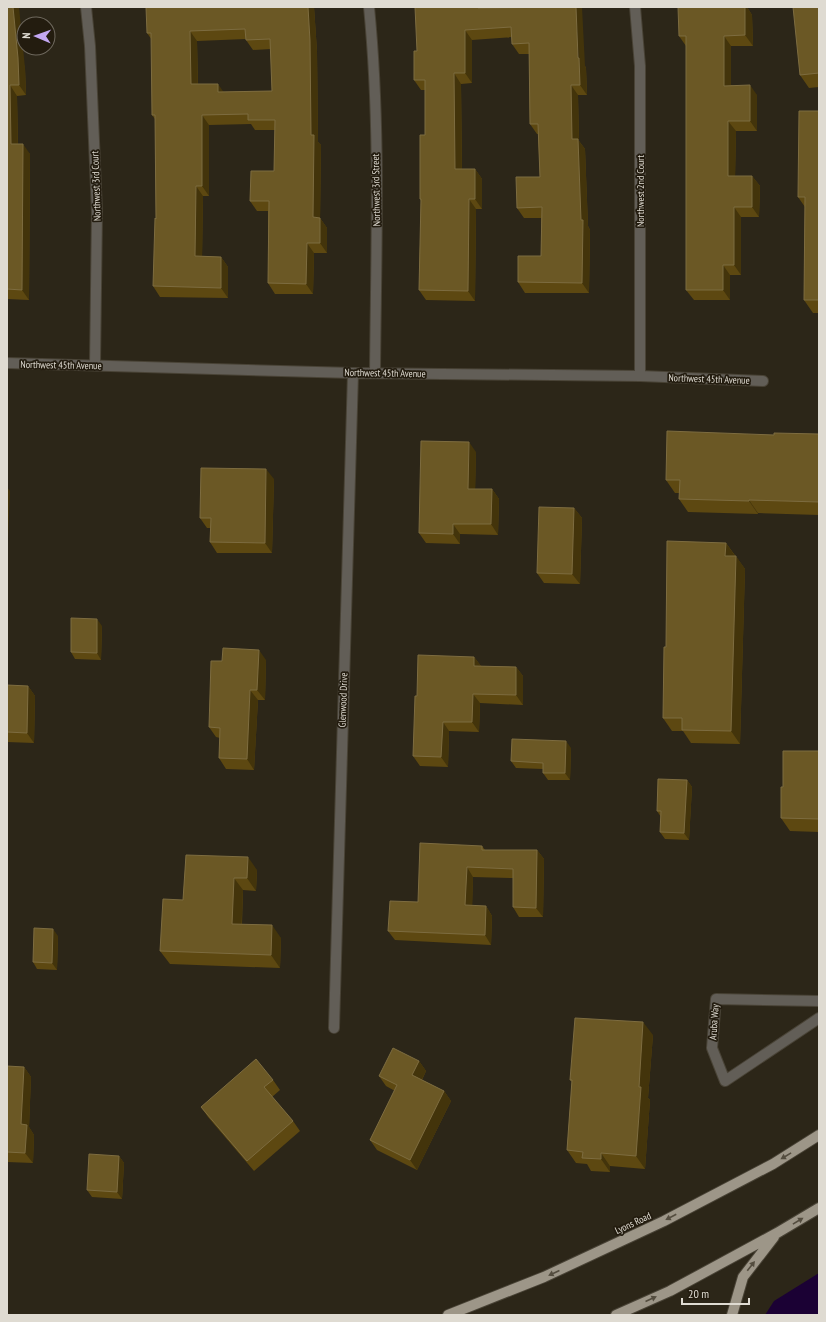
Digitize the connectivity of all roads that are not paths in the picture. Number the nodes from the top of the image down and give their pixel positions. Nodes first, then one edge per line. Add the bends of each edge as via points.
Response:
1 (86, 7) edge
2 (369, 7) edge
3 (635, 7) edge
4 (7, 363) edge
5 (95, 365) junction
6 (352, 373) junction
7 (375, 373) junction
8 (640, 376) junction
9 (764, 381) dead end
10 (819, 1001) edge
11 (819, 1018) edge
12 (334, 1028) dead end
13 (819, 1136) edge
14 (819, 1208) edge
15 (777, 1234) junction
16 (448, 1315) edge
17 (616, 1315) edge
18 (732, 1315) edge

1 - 5 street, Northwest 3rd Court via 97,212
2 - 7 street, Northwest 3rd Street via 378,190
3 - 8 street, Northwest 2nd Court via 640,66
4 - 5 street, Northwest 45th Avenue
5 - 6 street, Northwest 45th Avenue
6 - 7 street, Northwest 45th Avenue
6 - 12 street, Glenwood Drive
7 - 8 street, Northwest 45th Avenue
8 - 9 street, Northwest 45th Avenue
10 - 11 street, Aruba Way via 716,999 712,1048 725,1081
13 -> 16 main road, Lyons Road via 773,1164 664,1221 544,1277
15 -> 14 main road
17 -> 15 main road via 670,1291
18 -> 15 main road via 743,1276

